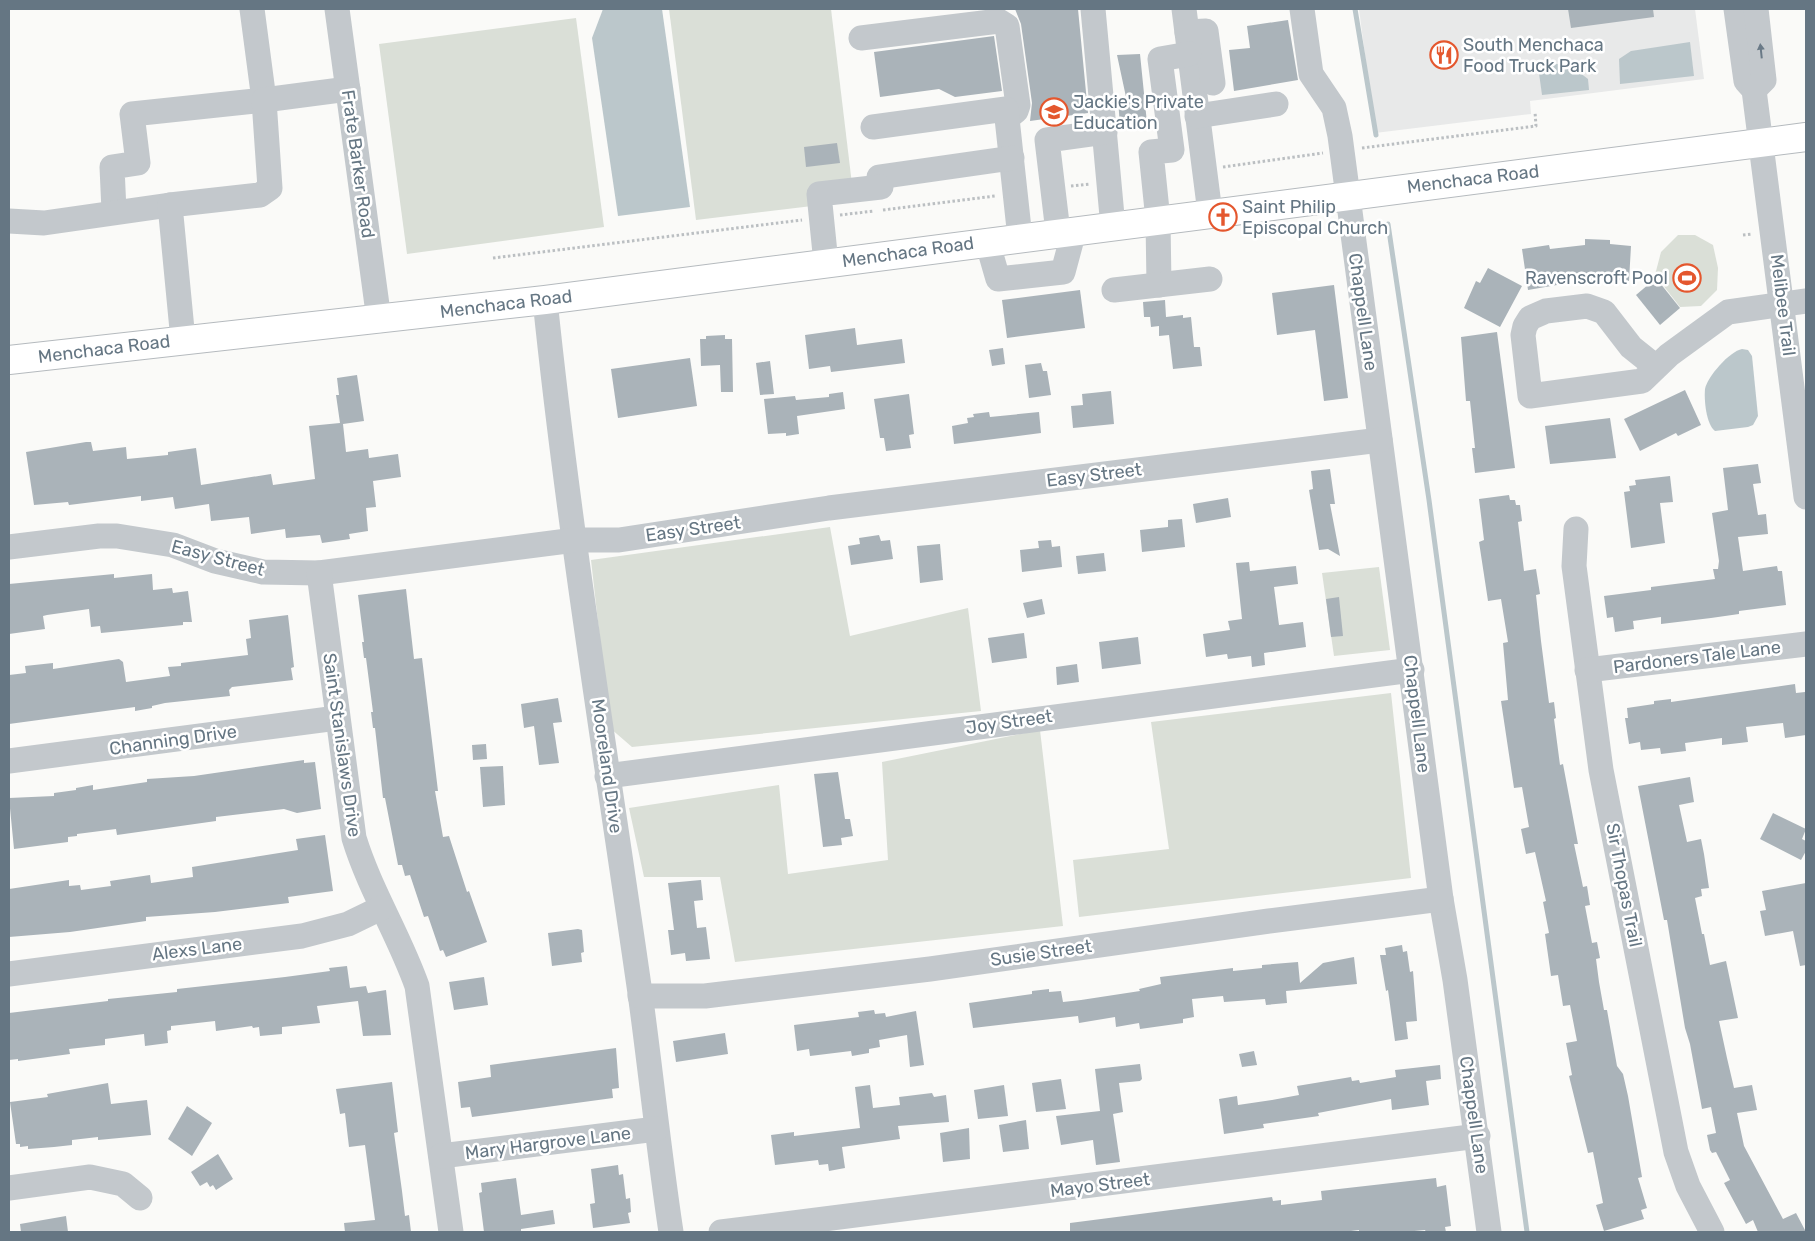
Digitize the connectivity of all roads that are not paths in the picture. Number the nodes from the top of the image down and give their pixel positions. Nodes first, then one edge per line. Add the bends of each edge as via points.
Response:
1 (252, 9) edge
2 (337, 9) edge
3 (1093, 9) edge
4 (1302, 9) edge
5 (1736, 9) edge
6 (1756, 9) edge
7 (1187, 32) edge
8 (861, 38) dead end
9 (1213, 83) dead end
10 (348, 89) junction
11 (1754, 90) junction
12 (264, 100) junction
13 (1276, 104) dead end
14 (1197, 116) junction
15 (1007, 118) junction
16 (873, 127) dead end
17 (1104, 132) junction
18 (1806, 137) edge
19 (1761, 143) junction
20 (1201, 146) junction
21 (1172, 150) junction
22 (1012, 158) junction
23 (1347, 195) junction
24 (170, 205) junction
25 (114, 211) junction
26 (1210, 213) junction
27 (1158, 220) junction
28 (9, 221) edge
29 (1113, 227) junction
30 (1066, 231) junction
31 (1020, 238) junction
32 (987, 241) junction
33 (826, 263) junction
34 (1210, 279) dead end
35 (1159, 285) junction
36 (1114, 290) dead end
37 (545, 300) junction
38 (1795, 302) edge
39 (379, 320) junction
40 (183, 340) junction
41 (9, 360) edge
42 (1656, 367) junction
43 (1380, 440) junction
44 (1806, 497) edge
45 (1576, 529) dead end
46 (574, 540) junction
47 (9, 547) edge
48 (319, 573) junction
49 (1806, 644) edge
50 (1412, 670) junction
51 (1587, 670) junction
52 (337, 718) junction
53 (9, 761) edge
54 (607, 776) junction
55 (1441, 899) junction
56 (381, 908) junction
57 (9, 974) edge
58 (640, 996) junction
59 (656, 1130) junction
60 (1478, 1136) junction
61 (441, 1156) junction
62 (9, 1188) edge
63 (140, 1198) dead end
64 (451, 1232) edge
65 (671, 1232) edge
66 (721, 1232) edge
67 (1490, 1232) edge
68 (1712, 1232) edge

1 - 12 street
2 - 10 street, Frate Barker Road
3 - 17 street
4 - 23 street, Chappell Lane via 1311,74 1334,108
5 - 11 street via 1746,81
11 -> 6 street via 1764,80
7 - 9 street via 1206,31
7 - 14 street
7 - 21 street via 1160,59
8 - 15 street via 999,21 1007,26 1018,105
10 - 12 street
10 - 39 street, Frate Barker Road
11 - 19 street, Melibee Trail
12 - 24 street via 270,188 260,195
12 - 25 street via 132,114 138,163 112,167
13 - 14 street
14 - 20 street
15 - 16 street via 1006,109
15 - 22 street
17 - 29 street
17 - 30 street via 1047,140
18 - 19 main road, Menchaca Road
19 - 23 main road, Menchaca Road
19 - 38 street, Melibee Trail
20 - 21 street
20 - 26 street
21 - 27 street via 1151,152
22 - 31 street
22 - 33 street via 819,194
23 - 26 main road, Menchaca Road
23 - 43 street, Chappell Lane
24 - 25 street
24 - 40 street
25 - 28 street via 44,223
26 - 27 main road, Menchaca Road
27 - 29 main road, Menchaca Road
27 - 35 street
29 - 30 main road, Menchaca Road
30 - 31 main road, Menchaca Road
30 - 32 street via 1063,272 998,279
31 - 32 main road, Menchaca Road
32 - 33 main road, Menchaca Road
33 - 37 main road, Menchaca Road
34 - 35 street
35 - 36 street
37 - 39 main road, Menchaca Road
37 - 46 street, Mooreland Drive
38 - 42 street via 1728,312
38 - 44 street, Melibee Trail
39 - 40 main road, Menchaca Road
40 - 41 main road, Menchaca Road
42 - 42 street via 1642,381 1630,384 1530,396 1523,344 1525,326 1530,318 1546,311 1595,308 1604,312 1631,347
43 - 46 street, Easy Street via 829,508 619,540
43 - 50 street, Chappell Lane
45 - 51 street, Sir Thopas Trail via 1574,566
46 - 48 street, Easy Street
46 - 54 street, Mooreland Drive
47 - 48 street, Easy Street via 118,536 173,545 215,561 263,572
48 - 52 street, Saint Stanislaws Drive
49 - 51 street, Pardoners Tale Lane
50 - 54 street, Joy Street
50 - 55 street, Chappell Lane
51 - 68 street, Sir Thopas Trail via 1601,770 1676,1152 1688,1186
52 - 53 street, Channing Drive
52 - 56 street, Saint Stanislaws Drive via 354,838
54 - 58 street, Mooreland Drive
55 - 58 street, Susie Street via 930,969 705,996
55 - 60 street, Chappell Lane
56 - 57 street, Alexs Lane via 348,924 302,936
56 - 61 street, Saint Stanislaws Drive via 405,953 416,986
58 - 59 street, Mooreland Drive
59 - 61 street, Mary Hargrove Lane
59 - 65 street, Mooreland Drive
60 - 66 street, Mayo Street
60 - 67 street, Chappell Lane
61 - 64 street, Saint Stanislaws Drive
62 - 63 street via 90,1177 122,1184

